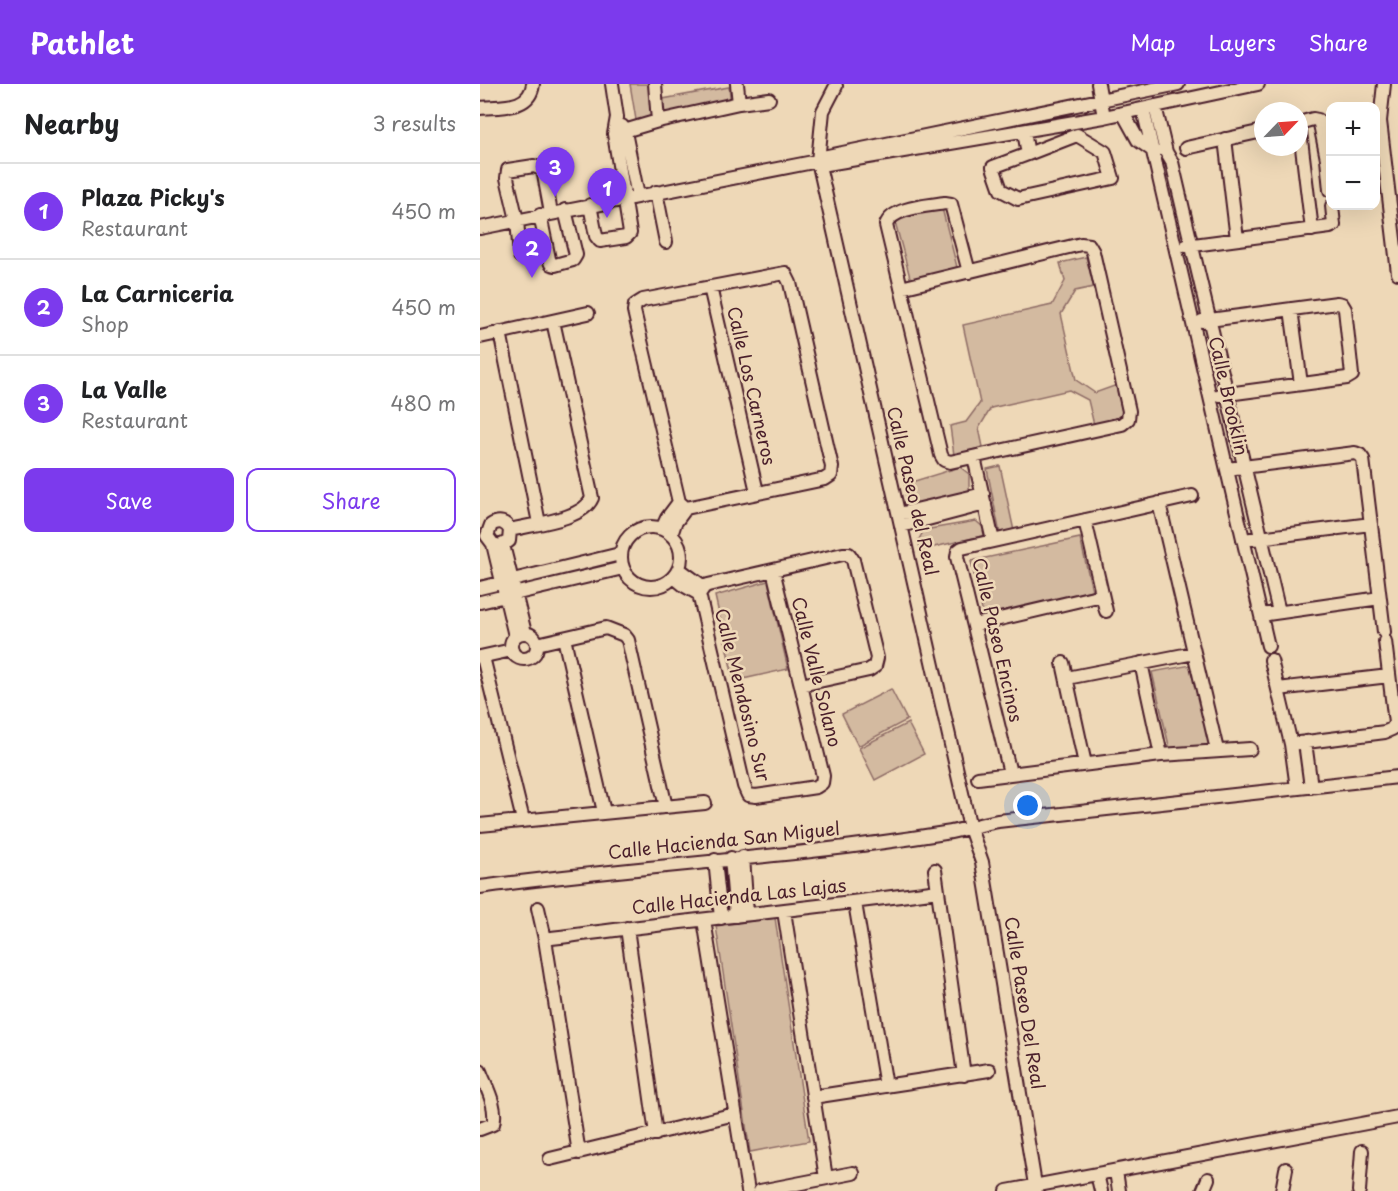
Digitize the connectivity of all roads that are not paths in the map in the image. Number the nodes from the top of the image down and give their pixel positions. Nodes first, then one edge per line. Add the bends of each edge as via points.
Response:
1 (533, 84) edge
2 (612, 84) edge
3 (655, 84) edge
4 (737, 84) edge
5 (1098, 84) edge
6 (1178, 84) edge
7 (1258, 84) edge
8 (1384, 84) edge
9 (836, 86) dead end
10 (769, 99) dead end
11 (1101, 99) junction
12 (739, 103) junction
13 (1149, 107) junction
14 (480, 108) edge
15 (1124, 113) junction
16 (1104, 117) junction
17 (1308, 120) edge
18 (658, 121) junction
19 (1024, 132) junction
20 (620, 133) junction
21 (1254, 133) edge
22 (1225, 139) junction
23 (1186, 148) dead end
24 (1159, 152) junction
25 (1028, 154) junction
26 (1303, 156) edge
27 (818, 161) junction
28 (1326, 164) edge
29 (656, 192) junction
30 (638, 196) junction
31 (624, 199) junction
32 (590, 205) junction
33 (566, 210) junction
34 (1332, 210) edge
35 (546, 214) junction
36 (517, 220) junction
37 (480, 228) edge
38 (1312, 230) junction
39 (1237, 240) junction
40 (666, 242) dead end
41 (1191, 246) junction
42 (1176, 247) junction
43 (520, 256) dead end
44 (969, 272) junction
45 (1398, 273) edge
46 (710, 287) junction
47 (901, 288) junction
48 (1291, 309) junction
49 (588, 313) dead end
50 (1209, 320) junction
51 (554, 321) junction
52 (1192, 323) junction
53 (500, 332) junction
54 (480, 336) edge
55 (1301, 384) junction
56 (1227, 393) junction
57 (1210, 397) junction
58 (974, 457) junction
59 (1244, 467) junction
60 (1227, 469) junction
61 (758, 492) junction
62 (1192, 495) dead end
63 (984, 499) junction
64 (1159, 503) junction
65 (683, 505) junction
66 (900, 520) junction
67 (1084, 520) junction
68 (539, 523) junction
69 (1371, 524) junction
70 (510, 530) junction
71 (667, 532) junction
72 (1261, 537) junction
73 (491, 540) edge
74 (1243, 540) junction
75 (993, 542) junction
76 (620, 554) junction
77 (623, 568) junction
78 (773, 570) junction
79 (676, 573) junction
80 (507, 582) junction
81 (480, 588) edge
82 (701, 590) junction
83 (511, 595) junction
84 (1102, 595) junction
85 (1380, 598) junction
86 (480, 602) edge
87 (1106, 611) dead end
88 (1279, 612) junction
89 (1261, 615) junction
90 (974, 625) junction
91 (520, 635) junction
92 (564, 638) junction
93 (537, 644) junction
94 (1268, 646) dead end
95 (512, 650) junction
96 (1194, 652) junction
97 (482, 657) edge
98 (1272, 660) dead end
99 (1063, 663) dead end
100 (1141, 663) junction
101 (1389, 676) junction
102 (1067, 678) junction
103 (801, 686) junction
104 (1278, 689) junction
105 (1305, 742) junction
106 (1291, 744) junction
107 (1250, 749) dead end
108 (1217, 750) junction
109 (1161, 755) junction
110 (1085, 764) junction
111 (1010, 773) junction
112 (1398, 777) edge
113 (978, 778) dead end
114 (822, 783) joint
115 (1311, 787) junction
116 (1297, 788) junction
117 (705, 803) dead end
118 (666, 807) junction
119 (604, 812) junction
120 (523, 820) junction
121 (480, 825) edge
122 (970, 828) junction
123 (737, 858) junction
124 (715, 860) junction
125 (935, 870) dead end
126 (480, 887) edge
127 (938, 891) junction
128 (855, 903) junction
129 (538, 908) dead end
130 (784, 911) junction
131 (742, 915) junction
132 (721, 918) junction
133 (704, 920) junction
134 (627, 928) junction
135 (545, 939) junction
136 (990, 1070) dead end
137 (480, 1071) edge
138 (964, 1075) junction
139 (885, 1086) junction
140 (813, 1097) junction
141 (735, 1114) junction
142 (1398, 1117) edge
143 (480, 1129) edge
144 (656, 1134) junction
145 (1362, 1151) dead end
146 (579, 1153) junction
147 (550, 1159) dead end
148 (1286, 1169) dead end
149 (1116, 1172) junction
150 (853, 1173) dead end
151 (1097, 1174) junction
152 (826, 1178) junction
153 (1208, 1179) dead end
154 (1036, 1189) edge
155 (748, 1191) edge
156 (760, 1191) edge
157 (1007, 1191) edge
158 (1101, 1191) edge
159 (1119, 1191) edge
160 (1203, 1191) edge
161 (1282, 1191) edge
162 (1359, 1191) edge

1 - 14 street via 527,100
2 - 20 street
3 - 18 street
4 - 12 street
5 - 11 street
6 - 11 street
7 - 13 street
8 - 45 street via 1380,122
9 - 27 street, Calle Paseo del Real via 823,111
10 - 12 street
11 - 16 street
11 - 27 street
12 - 18 street
13 - 15 street
13 - 24 street, Calle Brooklin
15 - 16 street
15 - 24 street, Calle Brooklin via 1138,140
16 - 19 street
17 - 28 street via 1318,120 1320,124
18 - 20 street
19 - 25 street
19 - 27 street via 827,164
20 - 30 street
20 - 31 street
21 - 22 street
22 - 23 street
22 - 39 street
24 - 41 street, Calle Brooklin via 1172,162
24 - 42 street, Calle Brooklin
25 - 25 street via 1077,135 1106,152 1113,178 1018,199 1001,190 993,167
26 - 38 street
27 - 29 street
27 - 66 street, Calle Paseo del Real
29 - 30 street
29 - 40 street
30 - 31 street
31 - 32 street
31 - 32 street via 630,232 626,237 602,242 596,236
32 - 33 street
33 - 35 street
33 - 35 street via 576,255 573,261 555,265 549,259
34 - 38 street via 1334,225
35 - 36 street
35 - 36 street via 541,169 511,168 507,178
36 - 37 street
36 - 43 street
38 - 39 street
39 - 41 street
41 - 42 street
41 - 50 street, Calle Brooklin
42 - 52 street, Calle Brooklin
44 - 47 street
44 - 47 street via 951,204 896,213 886,225
44 - 58 street via 1089,245 1129,411 1122,424
46 - 61 street, Calle Los Carneros
46 - 61 street via 785,273 793,294 831,475
46 - 65 street via 643,300 635,305 634,311
47 - 58 street via 941,454 950,462
48 - 50 street
48 - 55 street
48 - 55 street via 1337,303 1345,309 1352,375
49 - 51 street
50 - 52 street
50 - 56 street, Calle Brooklin
51 - 53 street
51 - 68 street via 592,498 589,506 571,516
52 - 57 street, Calle Brooklin
53 - 54 street
53 - 68 street
55 - 56 street
56 - 57 street
56 - 59 street, Calle Brooklin
57 - 60 street, Calle Brooklin
58 - 63 street, Calle Paseo Encinos
59 - 60 street
59 - 69 street via 1360,455 1364,459
59 - 72 street, Calle Brooklin
60 - 74 street, Calle Brooklin
61 - 65 street
62 - 64 street, Calle Paseo Encinos
63 - 66 street
63 - 75 street, Calle Paseo Encinos
64 - 67 street, Calle Paseo Encinos
64 - 96 street
65 - 71 street
66 - 122 street, Calle Paseo del Real
67 - 75 street, Calle Paseo Encinos
67 - 84 street
68 - 70 street
69 - 72 street
69 - 85 street
70 - 73 street via 509,541
70 - 73 street via 498,521 488,528
71 - 76 street via 645,528 635,531
71 - 79 street via 680,551
72 - 74 street
72 - 88 street, Calle Brooklin
73 - 80 street
74 - 89 street, Calle Brooklin
75 - 90 street, Calle Paseo Encinos via 958,552
76 - 77 street
76 - 80 street
77 - 79 street via 632,581 649,588 667,583
77 - 83 street
78 - 82 street
78 - 103 street, Calle Valle Solano
78 - 103 street via 849,554 877,658 869,670
79 - 82 street, Calle Mendosino Sur via 684,586
80 - 81 street
80 - 83 street
82 - 114 street, Calle Mendosino Sur via 748,795
83 - 86 street
83 - 91 street
84 - 87 street
84 - 90 street
85 - 88 street
85 - 101 street
88 - 89 street
89 - 94 street, Calle Brooklin
90 - 111 street, Calle Paseo Encinos
91 - 93 street via 532,636
91 - 95 street via 512,642
92 - 93 street
92 - 118 street via 606,628 628,640
92 - 119 street
93 - 95 street via 536,652 529,658 520,659
95 - 97 street
96 - 100 street
96 - 108 street
97 - 120 street
98 - 104 street
99 - 102 street
100 - 102 street
100 - 109 street
101 - 104 street
101 - 105 street via 1395,723 1392,729
102 - 110 street
103 - 114 street, Calle Valle Solano
104 - 106 street
105 - 106 street
105 - 115 street
106 - 116 street
107 - 108 street
108 - 109 street
109 - 110 street
110 - 111 street
111 - 113 street
112 - 115 street, Calle Hacienda San Miguel
115 - 116 street, Calle Hacienda San Miguel
116 - 122 street, Calle Hacienda San Miguel via 998,821
117 - 118 street
118 - 119 street
119 - 120 street
120 - 121 street
122 - 123 street, Calle Hacienda San Miguel
122 - 154 street, Calle Paseo Del Real via 982,861
123 - 124 street, Calle Hacienda San Miguel
123 - 131 street
124 - 126 street, Calle Hacienda San Miguel
124 - 132 street
125 - 127 street
127 - 128 street, Calle Hacienda Las Lajas
127 - 138 street
128 - 130 street, Calle Hacienda Las Lajas
128 - 139 street
129 - 135 street
130 - 131 street, Calle Hacienda Las Lajas
130 - 140 street
131 - 132 street, Calle Hacienda Las Lajas
132 - 133 street, Calle Hacienda Las Lajas
133 - 134 street, Calle Hacienda Las Lajas
133 - 141 street
134 - 135 street, Calle Hacienda Las Lajas
134 - 144 street
135 - 146 street
136 - 138 street
137 - 143 street via 495,1118 493,1124
138 - 139 street
139 - 140 street
140 - 152 street
141 - 144 street
141 - 155 street
142 - 149 street
144 - 146 street
145 - 162 street
146 - 147 street
148 - 161 street
149 - 151 street
149 - 159 street
150 - 152 street
151 - 154 street
151 - 158 street
152 - 156 street
153 - 160 street
154 - 157 street

